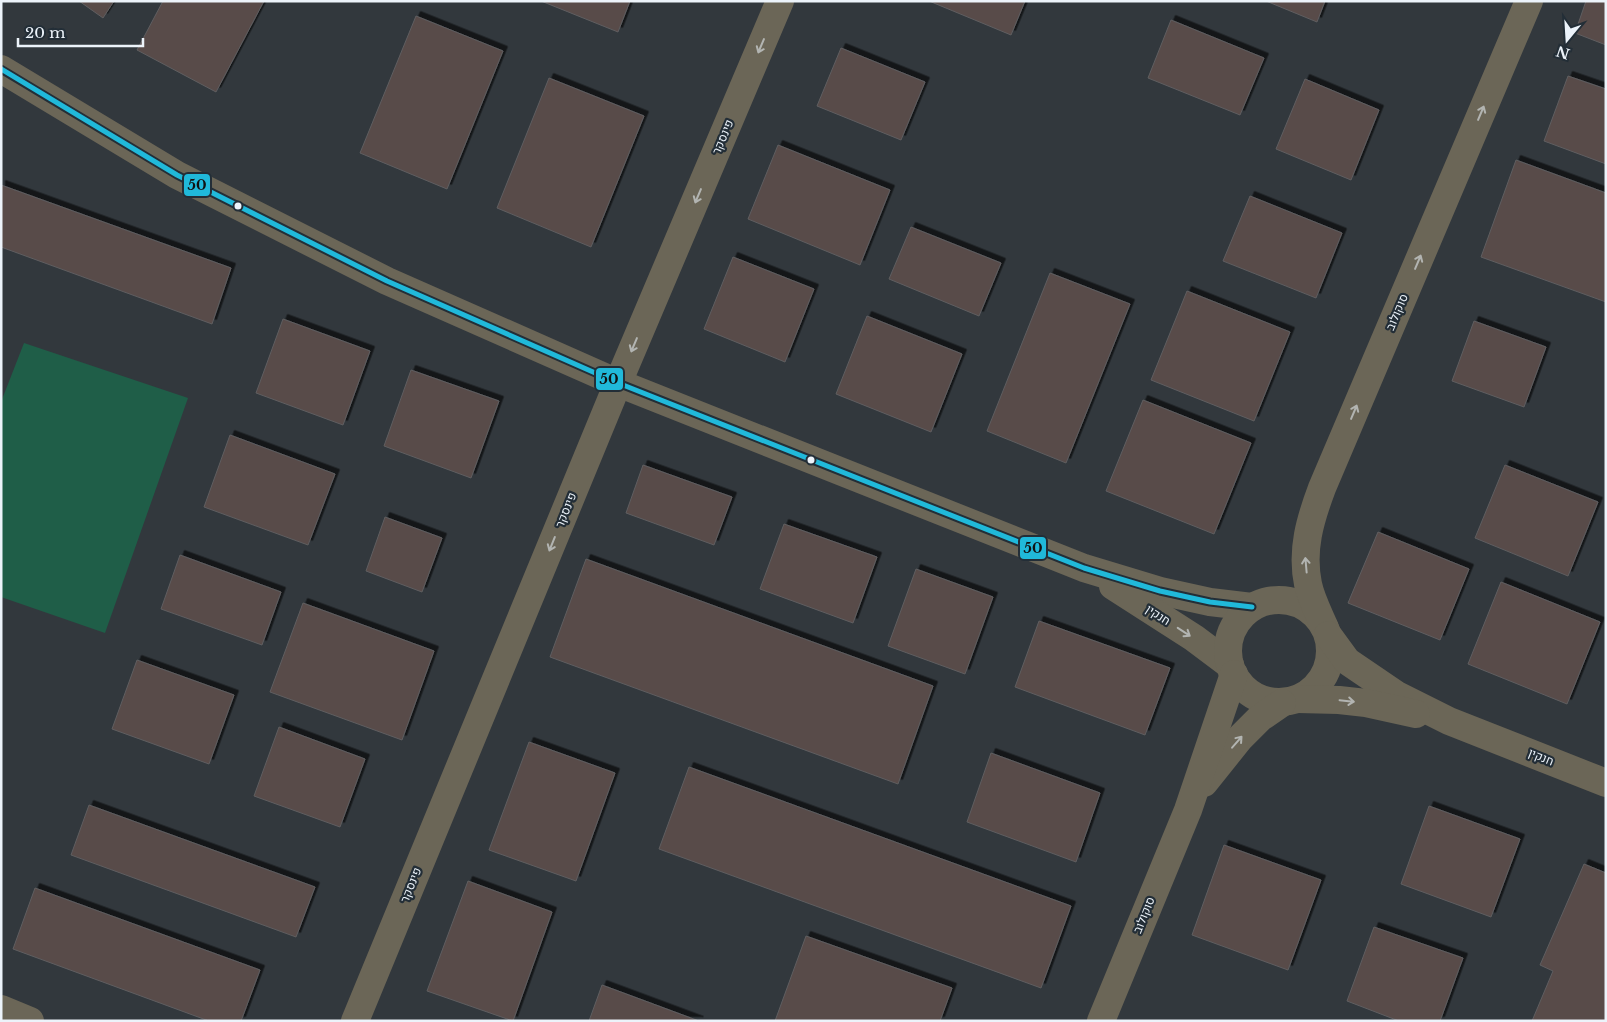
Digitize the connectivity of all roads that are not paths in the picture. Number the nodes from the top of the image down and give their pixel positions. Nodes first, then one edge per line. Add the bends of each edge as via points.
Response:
1 (780, 1) edge
2 (1529, 1) edge
3 (1, 69) edge
4 (618, 383) junction
5 (1084, 568) junction
6 (1252, 607) junction
7 (1326, 632) junction
8 (1232, 670) junction
9 (1290, 701) junction
10 (1449, 720) junction
11 (1606, 783) edge
12 (1188, 810) junction
13 (1, 1009) edge
14 (30, 1021) edge
15 (355, 1021) edge
16 (1101, 1021) edge

1 -> 4 street, פינסקר
7 -> 2 street, סוקולוב via 1308,585 1305,556 1309,524
3 - 4 street, חנקין via 177,175 387,281
4 - 5 street, חנקין
4 -> 15 street, פינסקר
5 - 6 street, חנקין via 1160,591
5 -> 8 street, חנקין via 1194,638
6 - 7 street via 1285,600 1301,605 1315,614
6 - 8 street via 1231,632 1228,649
7 - 9 street via 1330,661 1324,678 1313,690
7 - 10 street, חנקין via 1347,660 1397,695
8 - 9 street via 1237,681 1249,693 1264,701
8 - 12 street, סוקולוב
9 -> 10 street, חנקין via 1366,703
12 -> 9 street, סוקולוב via 1207,777 1240,738 1260,718
10 - 11 street, חנקין
12 - 16 street, סוקולוב
13 - 14 street

